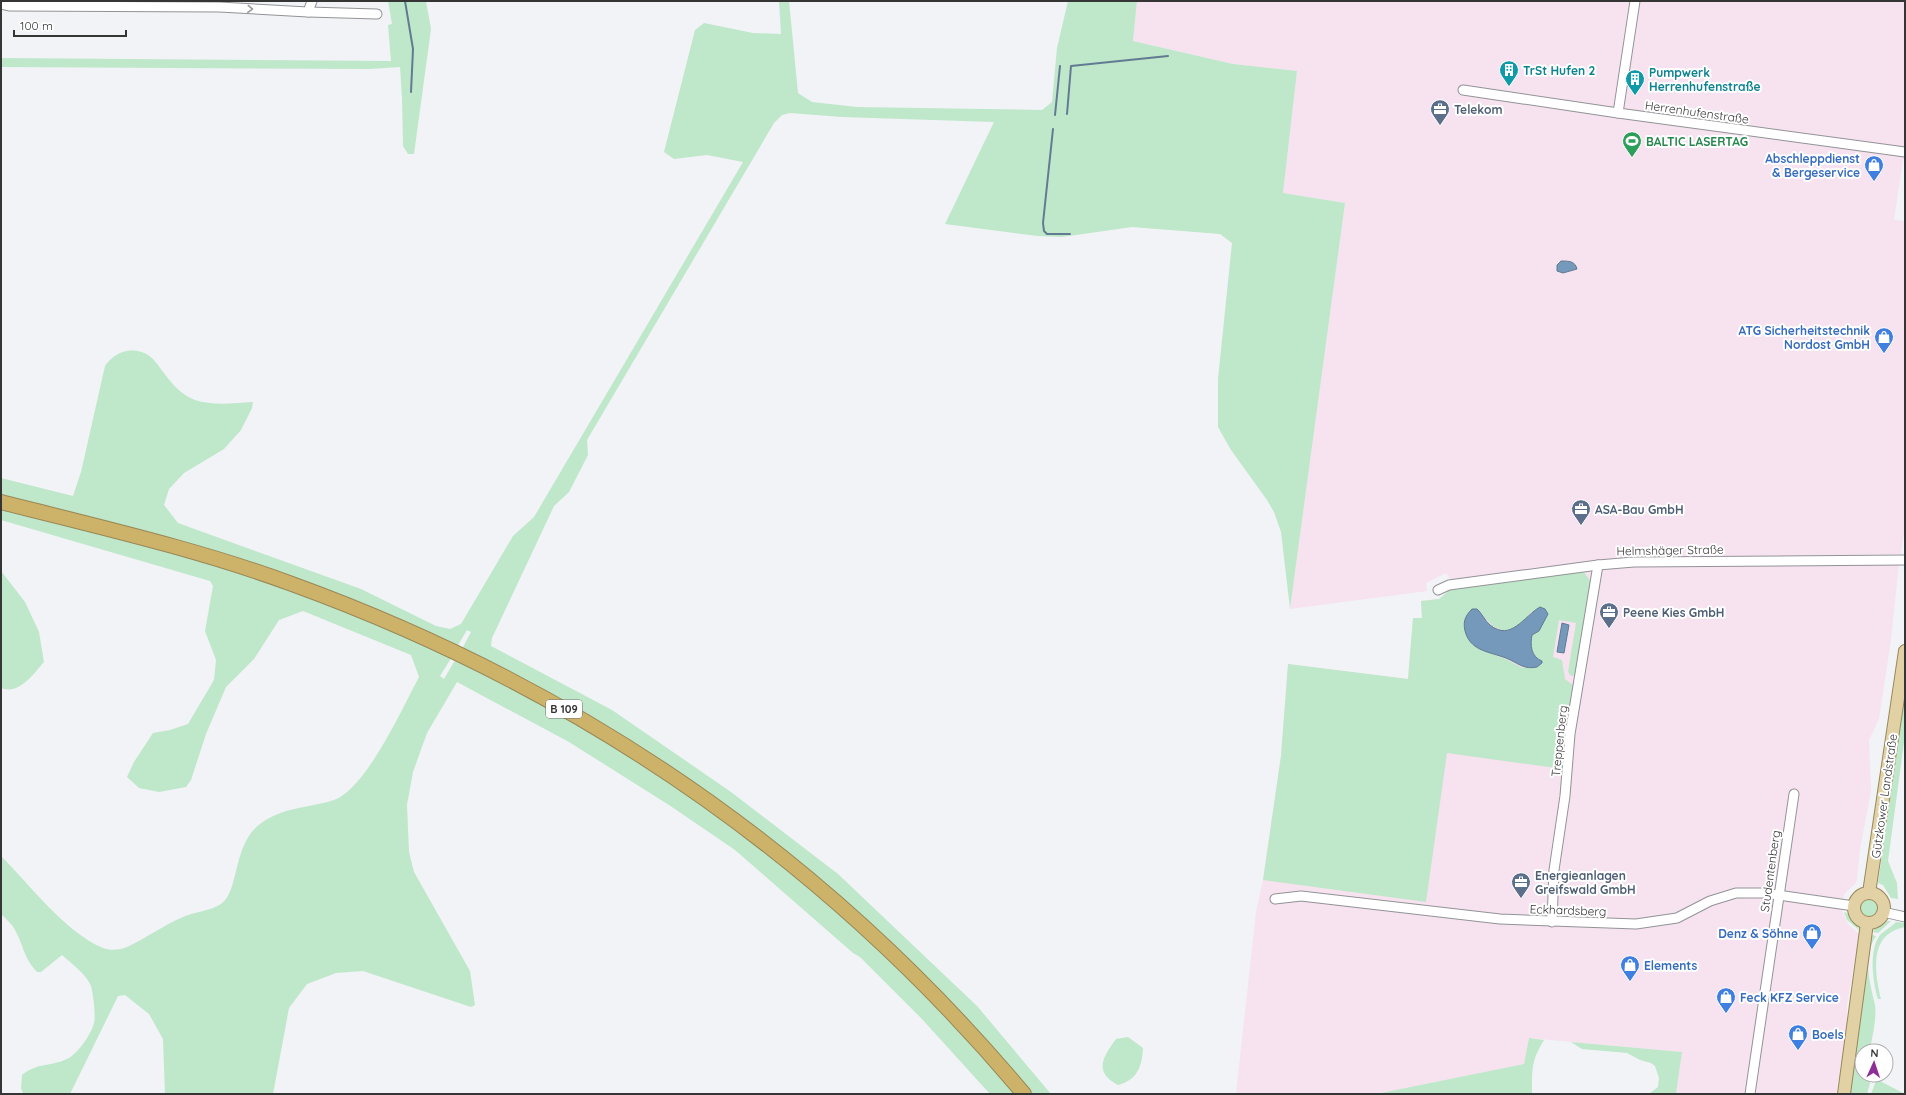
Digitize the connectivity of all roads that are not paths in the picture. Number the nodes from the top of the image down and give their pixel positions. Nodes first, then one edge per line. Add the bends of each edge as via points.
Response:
1 (312, 1) edge
2 (1635, 1) edge
3 (1, 4) edge
4 (219, 4) edge
5 (308, 12) junction
6 (377, 14) dead end
7 (1463, 90) dead end
8 (1618, 113) junction
9 (1905, 152) edge
10 (1, 502) edge
11 (1905, 560) edge
12 (1598, 565) junction
13 (1438, 590) dead end
14 (1905, 651) edge
15 (1794, 794) dead end
16 (1870, 893) junction
17 (1778, 895) junction
18 (1275, 899) dead end
19 (1854, 906) junction
20 (1883, 912) junction
21 (1905, 917) edge
22 (1552, 922) junction
23 (1867, 923) junction
24 (1024, 1094) edge
25 (1750, 1094) edge
26 (1844, 1094) edge

1 - 5 street
2 - 8 street
3 - 4 street
4 -> 5 street
5 - 6 street
7 - 8 street, Herrenhufenstraße
8 - 9 street, Herrenhufenstraße
10 - 24 highway, B 109 via 228,562 291,584 376,616 464,655 588,722 662,768 742,825 836,902 939,1000
11 - 12 street, Helmshäger Straße via 1634,562
12 - 13 street, Helmshäger Straße via 1449,585
12 - 22 street, Treppenberg via 1570,734 1565,796 1554,870
14 - 16 main road, Gützkower Landstraße
15 - 17 street, Studentenberg
16 - 19 main road via 1857,898
16 - 20 main road via 1881,900
17 - 19 street, Eckhardsberg
17 - 22 street, Eckhardsberg via 1736,893 1710,901 1678,918 1651,923
17 - 25 street, Studentenberg
18 - 22 street, Eckhardsberg via 1301,896 1464,916
19 - 23 main road via 1855,916
20 - 21 street
20 - 23 main road via 1879,919
23 - 26 main road

